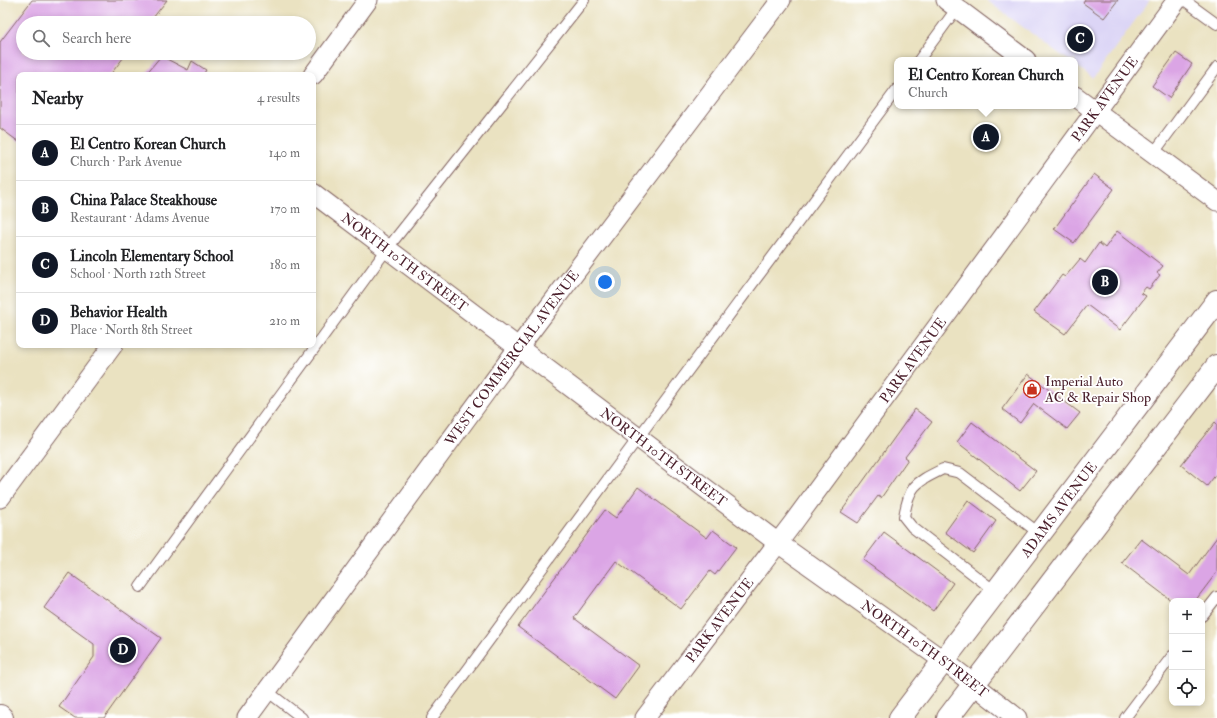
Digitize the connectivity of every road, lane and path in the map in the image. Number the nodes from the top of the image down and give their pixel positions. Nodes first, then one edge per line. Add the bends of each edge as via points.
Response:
1 (368, 0) edge
2 (584, 0) edge
3 (781, 0) edge
4 (1177, 0) edge
5 (1184, 0) edge
6 (951, 4) edge
7 (1217, 24) edge
8 (921, 57) edge
9 (1022, 57) edge
10 (1217, 67) edge
11 (314, 72) edge
12 (894, 93) edge
13 (1078, 98) edge
14 (1096, 112) junction
15 (1153, 154) junction
16 (316, 195) edge
17 (1217, 201) edge
18 (387, 249) junction
19 (1217, 301) edge
20 (316, 346) edge
21 (111, 348) edge
22 (314, 348) edge
23 (518, 348) junction
24 (1217, 366) edge
25 (638, 438) junction
26 (0, 498) edge
27 (1040, 534) junction
28 (778, 543) junction
29 (140, 586) dead end
30 (996, 592) junction
31 (1217, 597) edge
32 (1205, 612) edge
33 (1169, 660) edge
34 (944, 661) junction
35 (973, 685) junction
36 (267, 691) junction
37 (1010, 716) edge
38 (247, 718) edge
39 (302, 718) edge
40 (432, 718) edge
41 (646, 718) edge
42 (900, 718) edge
43 (948, 718) edge
44 (1125, 718) edge

1 - 11 street
2 - 18 lane
3 - 23 street, WEST COMMERCIAL AVENUE
4 - 14 street, PARK AVENUE
5 - 7 lane
6 - 8 lane
6 - 9 street
10 - 15 lane
12 - 25 lane
13 - 14 street
14 - 15 street
14 - 28 street, PARK AVENUE
15 - 17 street
16 - 18 street, NORTH 10TH STREET
18 - 20 lane
18 - 23 street, NORTH 10TH STREET
19 - 27 main road, ADAMS AVENUE
21 - 26 street
22 - 29 lane
23 - 25 street, NORTH 10TH STREET
23 - 36 street, WEST COMMERCIAL AVENUE
24 - 35 main road
25 - 28 street, NORTH 10TH STREET
25 - 40 lane
27 - 30 main road, ADAMS AVENUE
27 - 30 lane via 960,473 943,469 924,478 913,487 904,517 912,527
28 - 34 street, NORTH 10TH STREET
28 - 41 street, PARK AVENUE
30 - 34 main road, ADAMS AVENUE
31 - 32 lane
33 - 44 lane
34 - 35 street, NORTH 10TH STREET
34 - 42 main road, ADAMS AVENUE
35 - 37 street, NORTH 10TH STREET
35 - 43 main road
36 - 38 street, WEST COMMERCIAL AVENUE
36 - 39 lane

